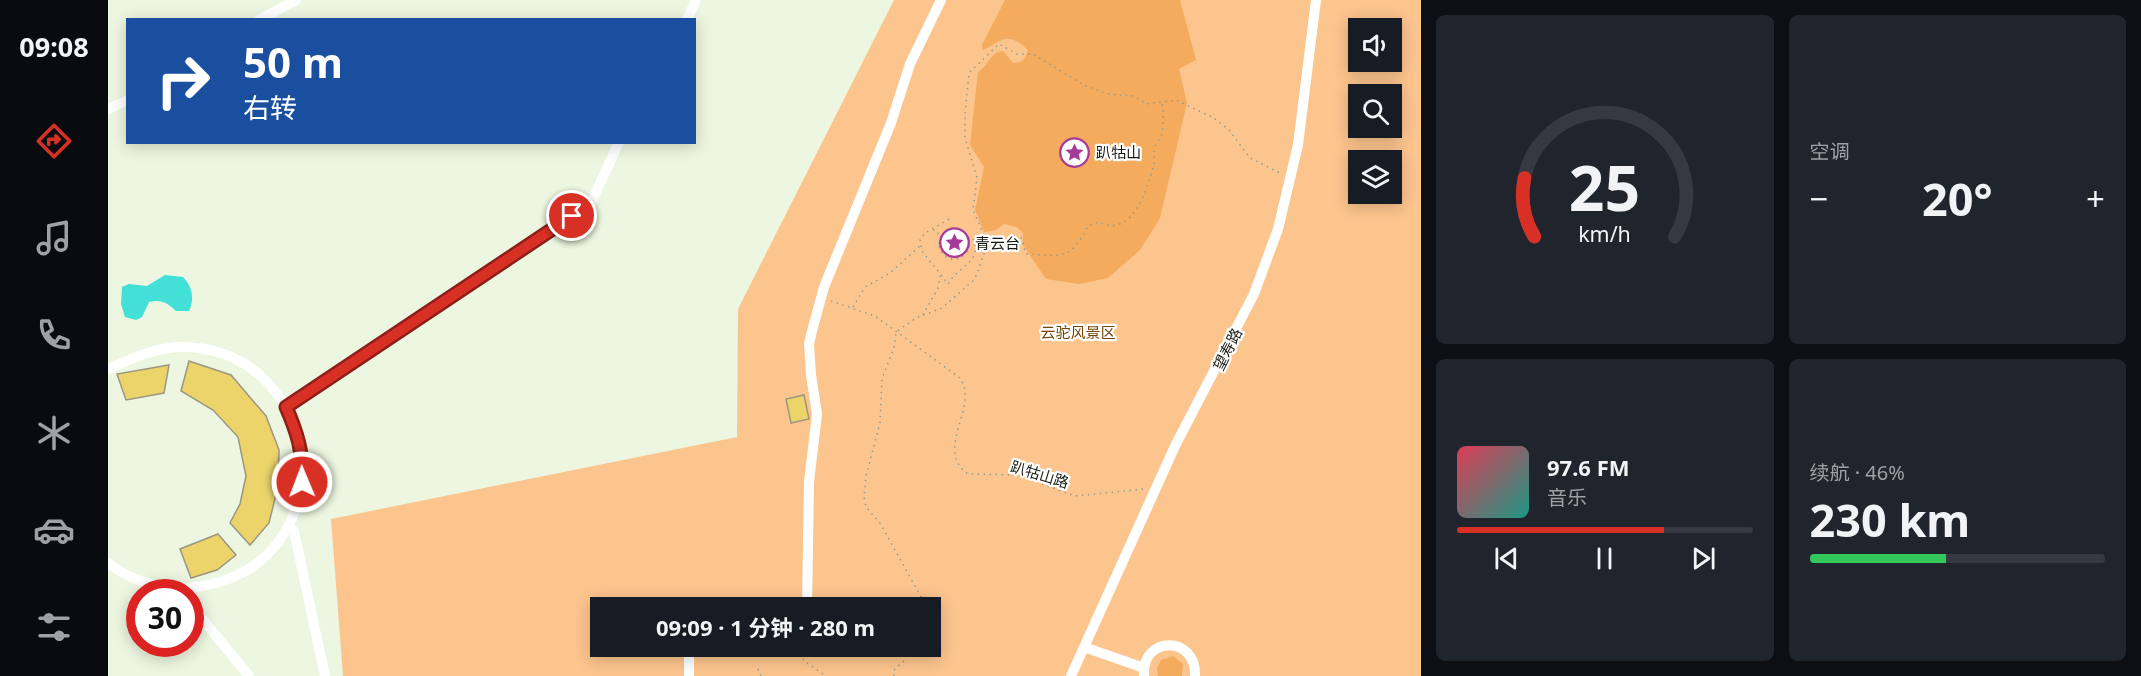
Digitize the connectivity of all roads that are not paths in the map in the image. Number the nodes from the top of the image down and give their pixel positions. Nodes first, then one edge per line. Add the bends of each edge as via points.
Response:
1 (296, 0) edge
2 (696, 0) edge
3 (941, 0) edge
4 (1316, 0) edge
5 (263, 18) edge
6 (688, 18) edge
7 (126, 101) edge
8 (108, 110) edge
9 (618, 144) edge
10 (108, 369) edge
11 (286, 407) junction
12 (288, 526) junction
13 (108, 563) edge
14 (136, 579) edge
15 (204, 586) edge
16 (807, 597) edge
17 (204, 621) edge
18 (1084, 646) junction
19 (689, 657) edge
20 (1144, 672) edge
21 (249, 676) edge
22 (324, 676) edge
23 (689, 676) edge
24 (1071, 676) edge
25 (1195, 676) edge

1 - 5 street
2 - 6 street
3 - 16 street via 910,64 891,123 842,239 809,344 817,414 809,482
4 - 18 street, 望寿路 via 1298,145 1278,229 1254,294 1155,490
7 - 8 street
9 - 11 street via 591,203
10 - 11 street via 146,352 186,347 225,355 260,376
11 - 12 street via 299,435 303,466 300,497
12 - 15 street via 258,562 239,575
12 - 22 street via 294,531
13 - 14 street
17 - 21 street
18 - 20 street
18 - 24 street, 望寿路
19 - 23 street
20 - 25 street via 1150,653 1174,645 1188,653

